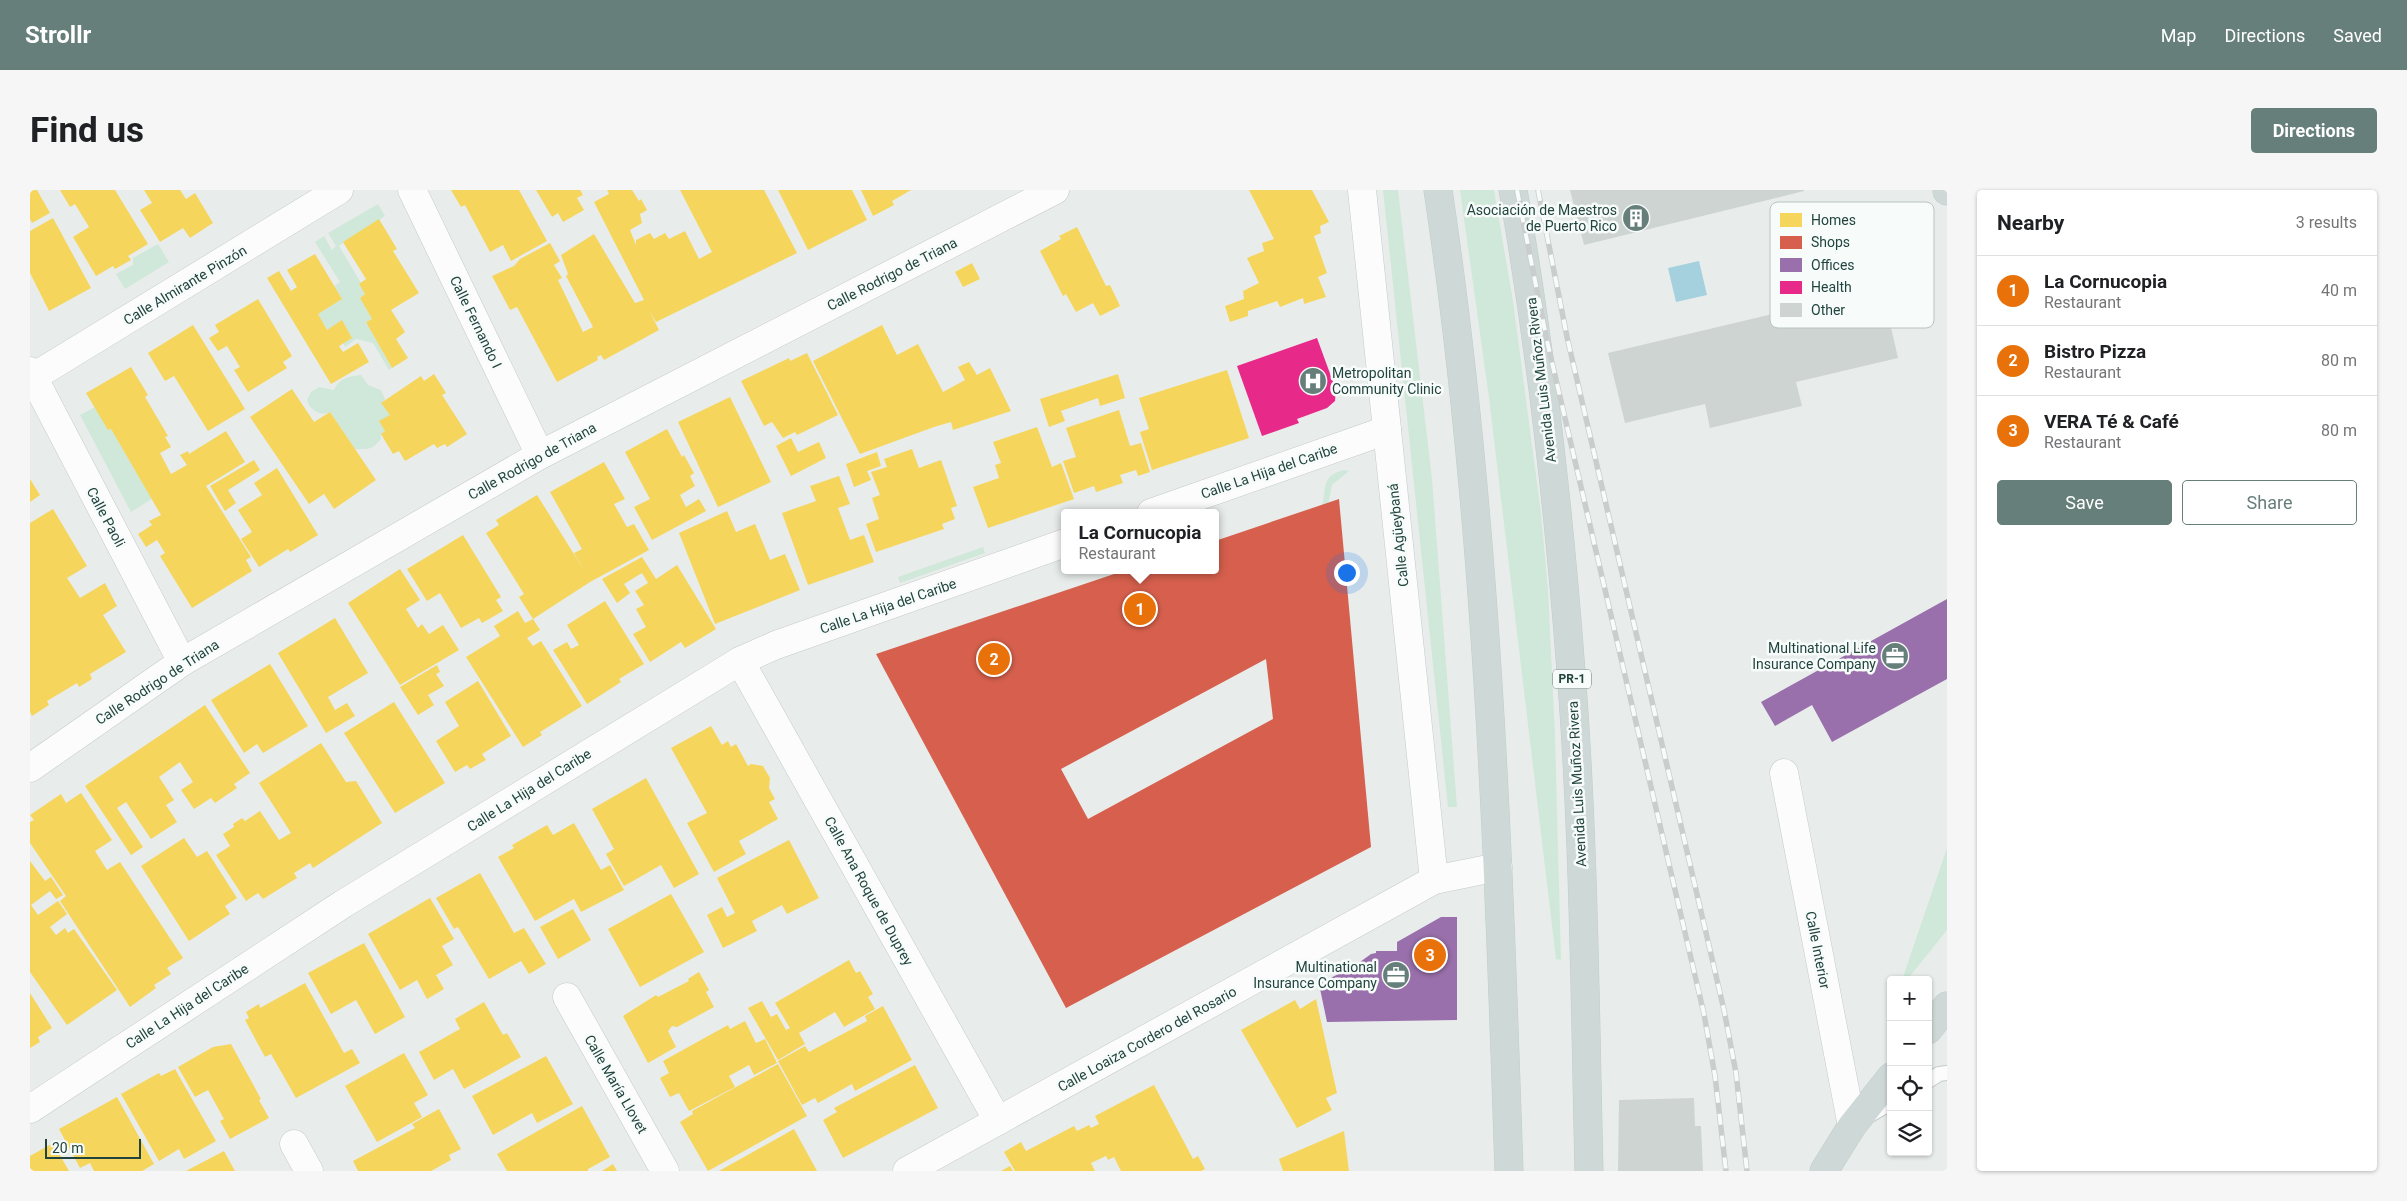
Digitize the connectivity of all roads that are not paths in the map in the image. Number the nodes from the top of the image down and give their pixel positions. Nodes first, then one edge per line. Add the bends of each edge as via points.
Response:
1 (339, 190) edge
2 (412, 190) edge
3 (1055, 190) edge
4 (1362, 190) edge
5 (1438, 190) edge
6 (1513, 190) edge
7 (31, 376) edge
8 (1387, 430) junction
9 (540, 455) junction
10 (1162, 509) edge
11 (1061, 544) edge
12 (740, 661) junction
13 (182, 662) junction
14 (30, 768) edge
15 (1784, 773) dead end
16 (1498, 867) junction
17 (1434, 880) junction
18 (567, 997) dead end
19 (1947, 1006) edge
20 (1932, 1025) edge
21 (1947, 1073) edge
22 (1932, 1078) edge
23 (1887, 1082) edge
24 (1887, 1105) edge
25 (30, 1109) edge
26 (998, 1121) junction
27 (1852, 1126) junction
28 (294, 1144) dead end
29 (309, 1171) edge
30 (666, 1171) edge
31 (907, 1171) edge
32 (1509, 1171) edge
33 (1589, 1171) edge
34 (1824, 1171) edge

1 - 7 street, Calle Almirante Pinzón
2 - 9 street, Calle Fernando I
3 - 9 street, Calle Rodrigo de Triana
4 - 8 street, Calle Agüeybaná
5 - 16 main road via 1474,472
6 - 33 main road, Avenida Luis Muñoz Rivera / PR-1 via 1529,281 1571,672 1582,892
7 - 13 street, Calle Paoli
8 - 10 street, Calle La Hija del Caribe
8 - 17 street, Calle Agüeybaná
9 - 13 street, Calle Rodrigo de Triana
11 - 12 street, Calle La Hija del Caribe via 776,645
12 - 25 street, Calle La Hija del Caribe via 343,904
12 - 26 street, Calle Ana Roque de Duprey
13 - 14 street, Calle Rodrigo de Triana
15 - 27 street, Calle Interior
16 - 17 street, Calle Loaiza Cordero del Rosario
16 - 32 main road
17 - 26 street, Calle Loaiza Cordero del Rosario
18 - 30 street, Calle María Llovet
19 - 20 main road
21 - 22 lane
23 - 27 main road
24 - 27 lane
26 - 31 street, Calle Loaiza Cordero del Rosario
27 - 34 main road
28 - 29 street

